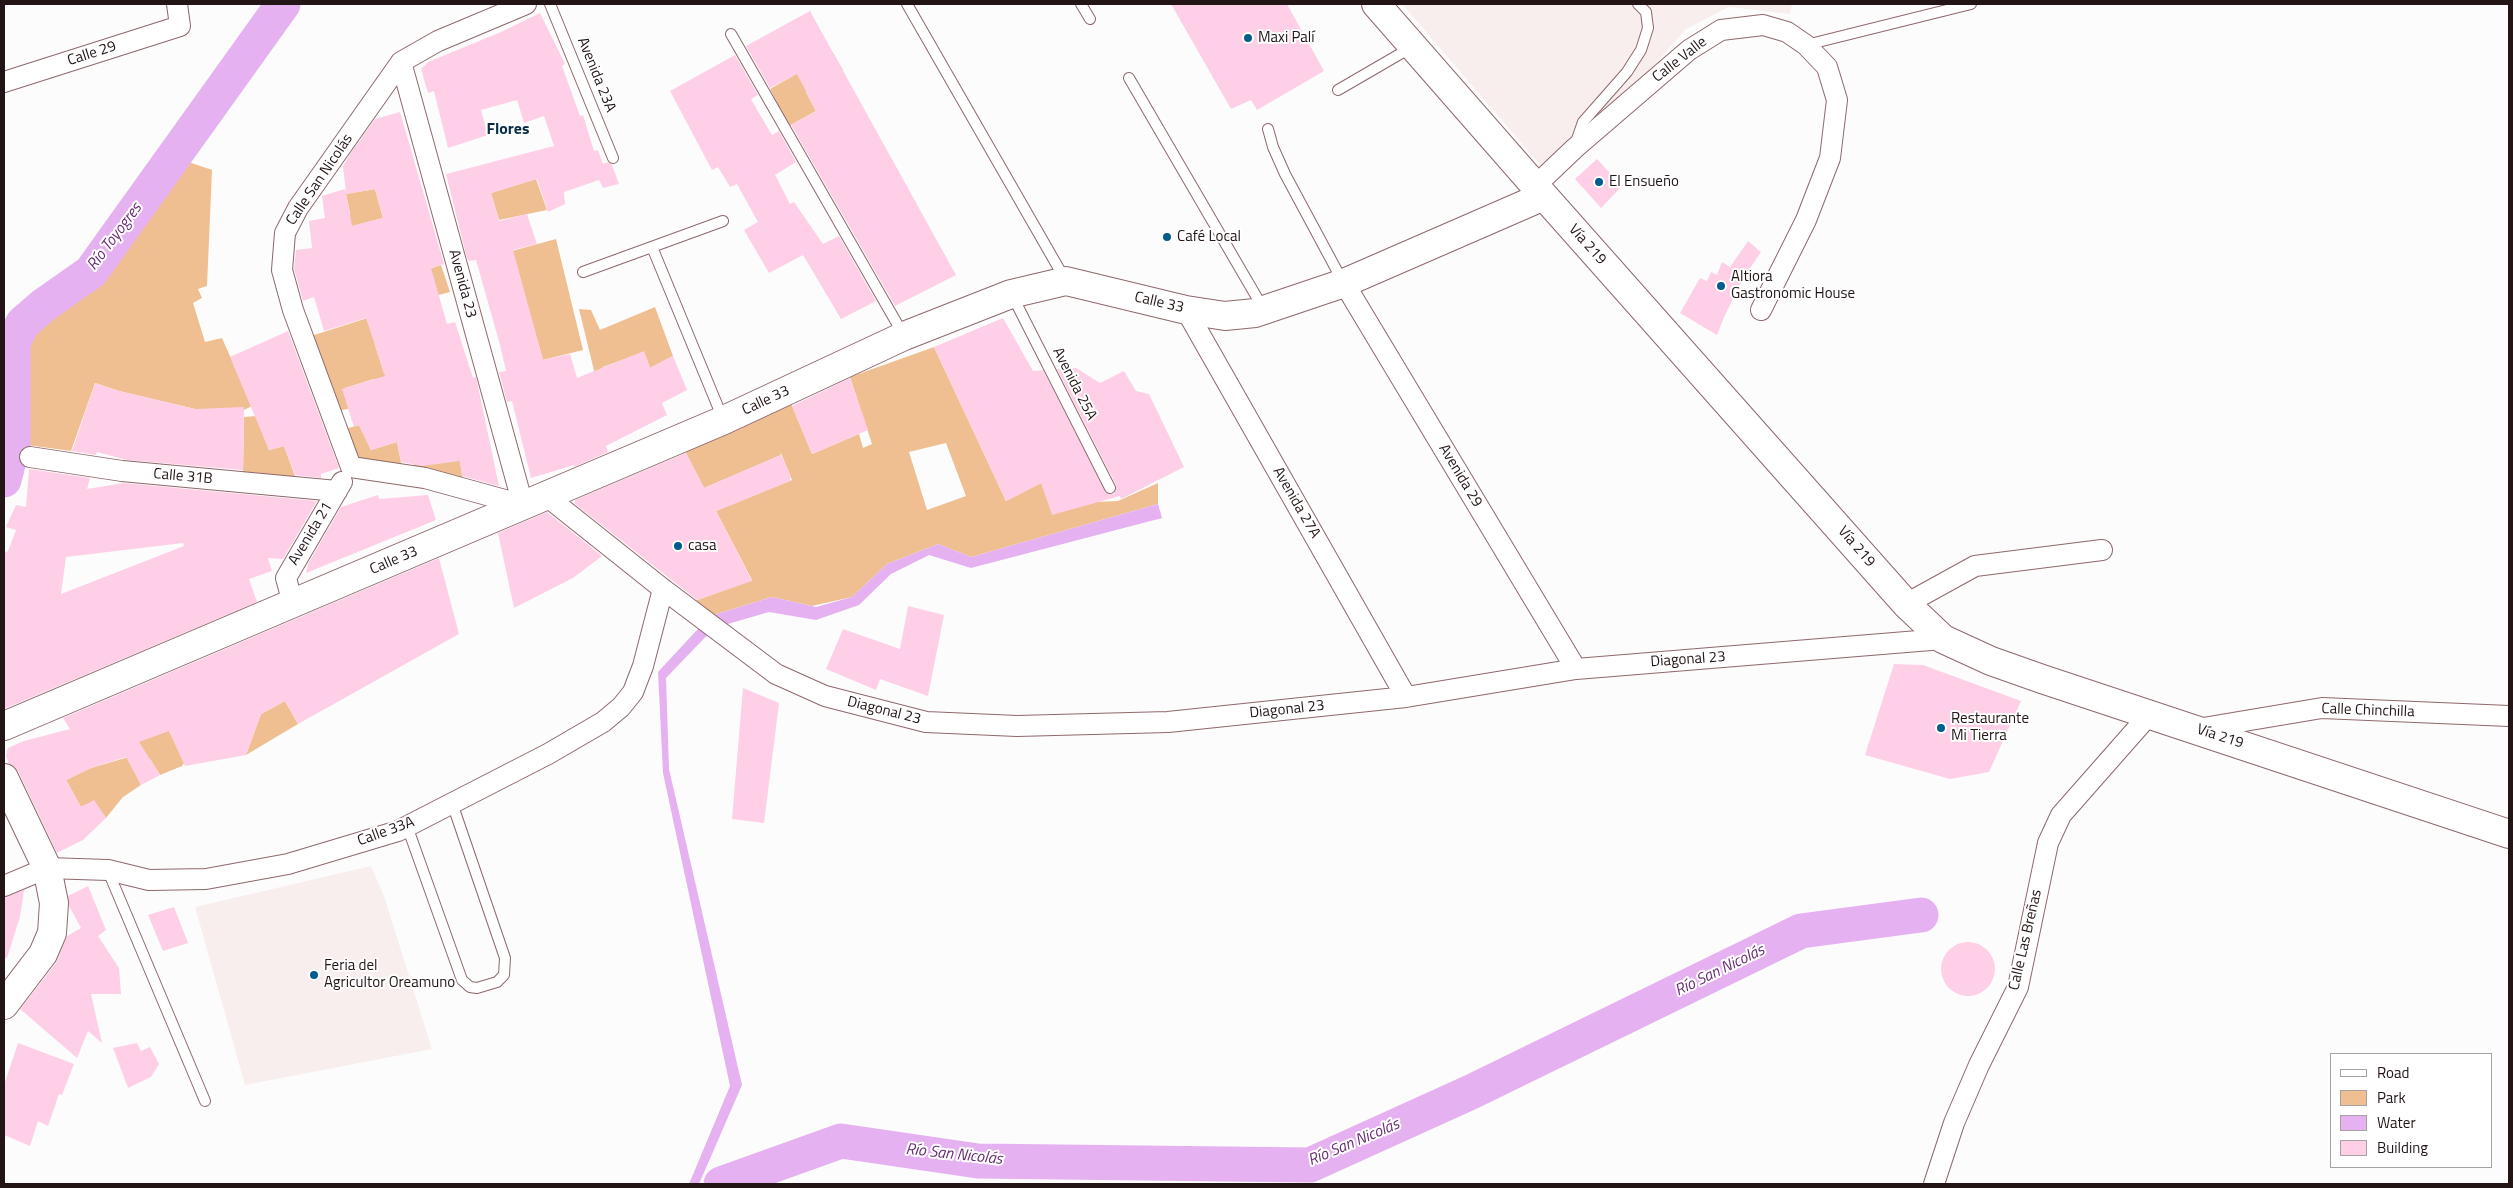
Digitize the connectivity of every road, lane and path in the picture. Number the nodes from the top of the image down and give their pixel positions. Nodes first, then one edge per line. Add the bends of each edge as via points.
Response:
1 (177, 4) edge
2 (525, 4) edge
3 (550, 4) edge
4 (907, 4) edge
5 (1081, 4) edge
6 (1376, 4) edge
7 (1638, 4) edge
8 (1971, 4) edge
9 (1090, 19) dead end
10 (731, 34) dead end
11 (1806, 45) junction
12 (1413, 46) junction
13 (401, 62) junction
14 (1129, 78) dead end
15 (4, 82) edge
16 (1338, 90) dead end
17 (1268, 129) dead end
18 (1575, 148) junction
19 (613, 158) dead end
20 (1539, 191) junction
21 (723, 222) dead end
22 (652, 246) junction
23 (583, 272) dead end
24 (1066, 281) junction
25 (1344, 284) junction
26 (1011, 294) junction
27 (1186, 310) junction
28 (1265, 310) junction
29 (1761, 310) dead end
30 (904, 336) junction
31 (724, 420) junction
32 (30, 457) dead end
33 (351, 467) junction
34 (1110, 488) dead end
35 (337, 491) junction
36 (534, 500) junction
37 (2102, 550) dead end
38 (663, 589) junction
39 (293, 604) junction
40 (1906, 604) junction
41 (1943, 639) junction
42 (1576, 669) junction
43 (1406, 698) junction
44 (2149, 715) junction
45 (2509, 716) edge
46 (4, 726) edge
47 (2197, 729) junction
48 (4, 778) edge
49 (452, 803) junction
50 (407, 826) junction
51 (2509, 834) edge
52 (46, 868) junction
53 (108, 870) junction
54 (4, 886) edge
55 (4, 1004) edge
56 (205, 1101) dead end
57 (1934, 1184) edge

1 - 15 street, Calle 29 via 180,26
2 - 13 street, Calle San Nicolás via 438,41
3 - 19 lane, Avenida 23A
4 - 24 lane
5 - 9 lane
6 - 12 main road, Vía 219
7 - 18 lane via 1646,12 1648,28 1641,50 1627,72 1582,122
8 - 11 lane
10 - 30 lane
11 - 18 street, Calle Valle via 1787,32 1764,25 1721,30 1689,50
11 - 29 street, Calle Valle via 1827,67 1837,100 1830,158 1806,220
12 - 16 lane
12 - 20 main road, Vía 219
13 - 33 street, Calle San Nicolás via 298,208 285,232 282,270 293,310
13 - 36 street, Avenida 23
14 - 28 lane
17 - 25 lane via 1285,174
18 - 20 street, Calle Valle
20 - 25 main road, Calle 33
20 - 40 main road, Vía 219
21 - 22 lane
22 - 23 lane
22 - 31 lane
24 - 26 main road, Calle 33
24 - 27 main road, Calle 33
25 - 28 main road, Calle 33
25 - 42 street, Avenida 29
26 - 30 main road, Calle 33
26 - 34 lane, Avenida 25A
27 - 28 main road, Calle 33 via 1225,316 1256,314
27 - 43 street, Avenida 27A
30 - 31 main road, Calle 33
31 - 36 main road, Calle 33
32 - 35 street, Calle 31B via 122,471
33 - 35 street, Avenida 21
33 - 36 street
35 - 39 street, Avenida 21 via 286,578
36 - 38 street
36 - 39 main road, Calle 33
37 - 40 street via 1975,566
38 - 43 street, Diagonal 23 via 776,674 825,696 926,722 1017,726 1168,722
38 - 49 street, Calle 33A via 643,666 633,692 621,707 548,754
39 - 46 main road, Calle 33
40 - 41 main road, Vía 219
41 - 42 street, Diagonal 23
41 - 44 main road, Vía 219 via 1991,661
42 - 43 street, Diagonal 23
44 - 47 main road, Vía 219
44 - 57 street, Calle Las Breñas via 2061,815 2048,843 2018,987 1954,1123
45 - 47 street, Calle Chinchilla via 2322,708
47 - 51 main road, Vía 219
48 - 52 main road
49 - 50 street, Calle 33A
49 - 50 lane via 505,958 504,976 498,982 477,988 462,980
50 - 53 street, Calle 33A via 288,864 206,879 150,880
52 - 53 street, Calle 33A
52 - 54 street, Calle 33A
52 - 55 main road via 54,903 52,933 43,954
53 - 56 lane

